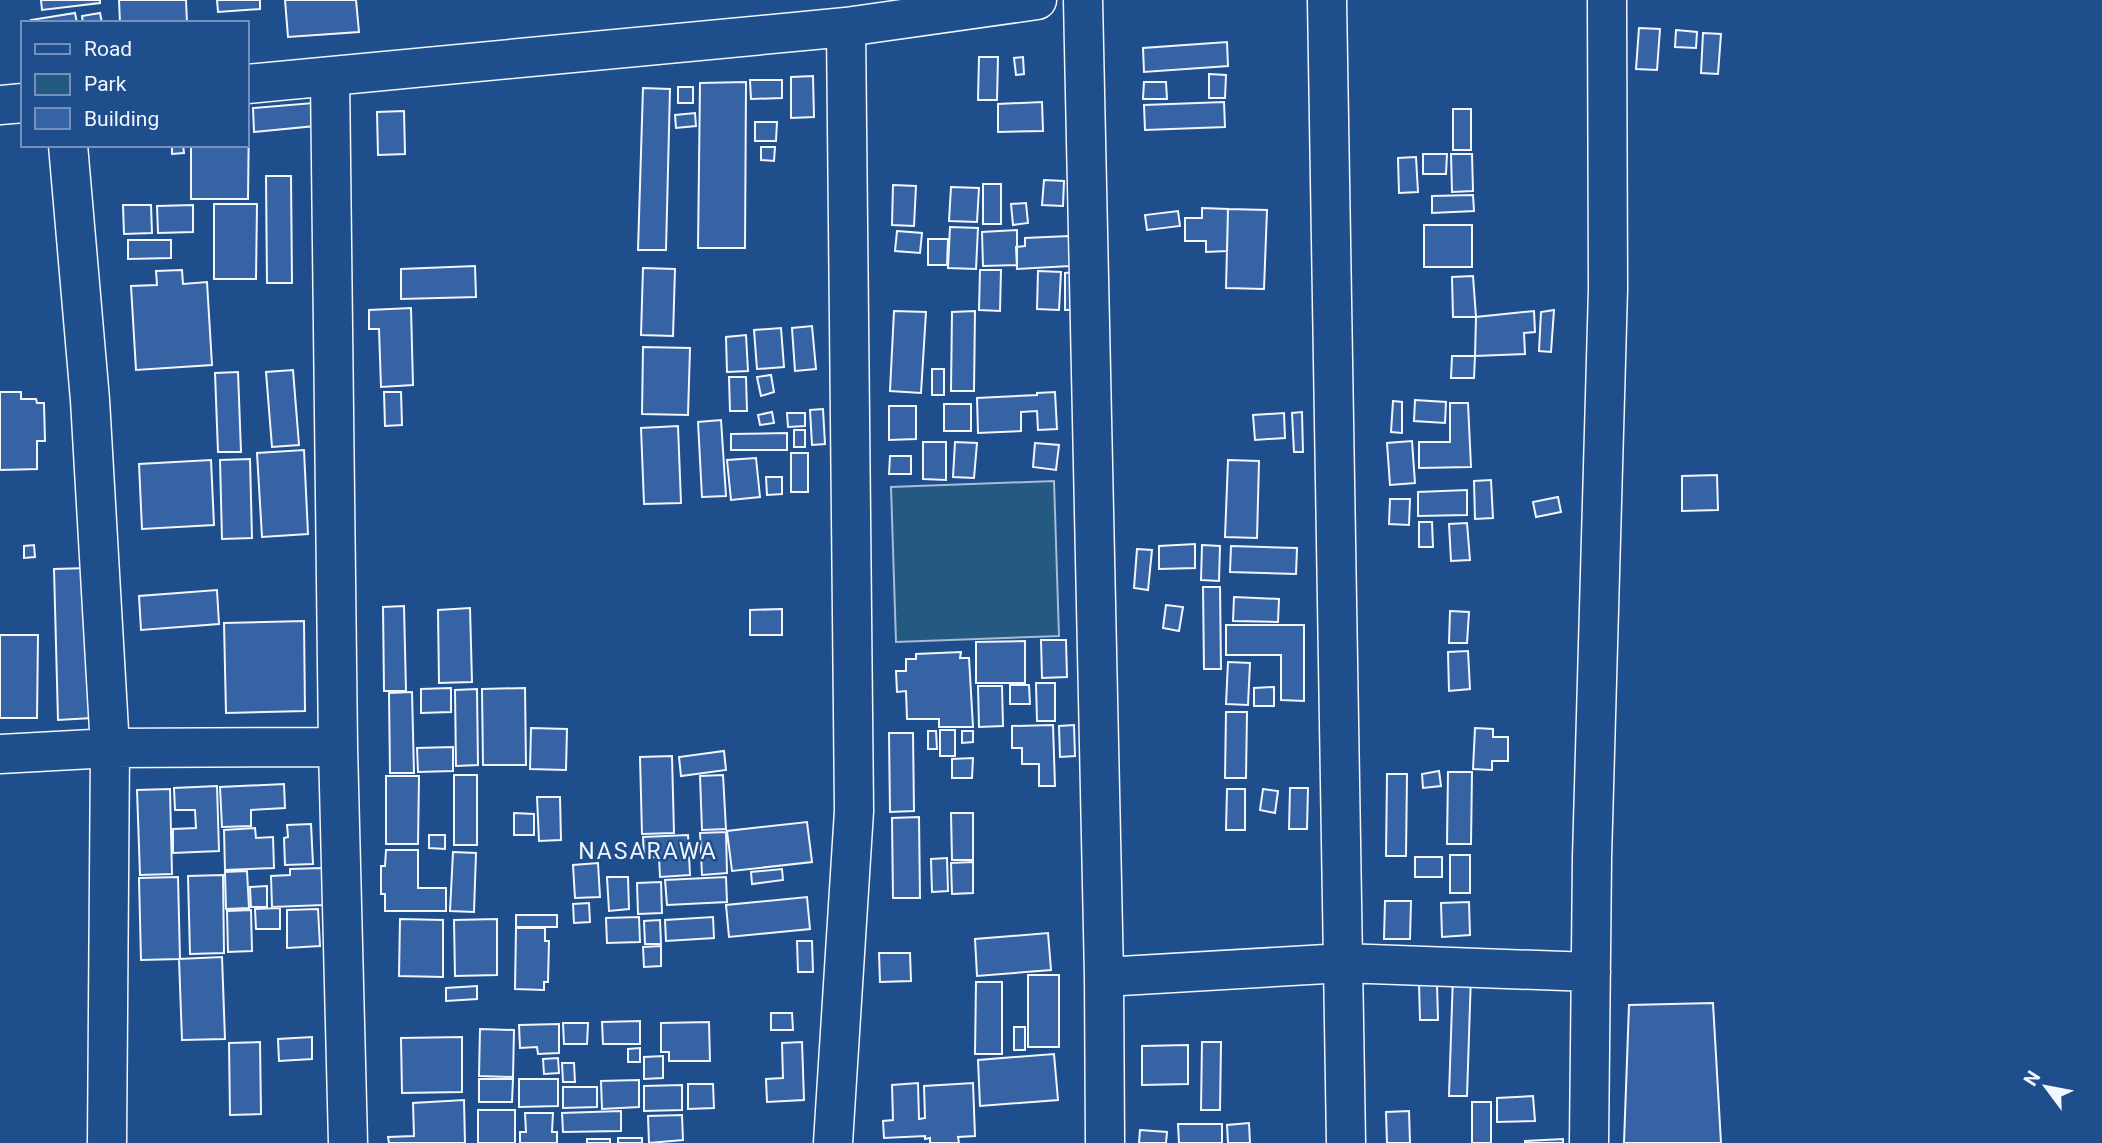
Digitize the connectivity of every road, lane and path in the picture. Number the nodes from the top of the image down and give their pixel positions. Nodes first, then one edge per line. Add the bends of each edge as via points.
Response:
1 (1037, 0) edge
2 (1083, 0) edge
3 (1327, 0) edge
4 (1607, 0) edge
5 (980, 5) edge
6 (846, 27) junction
7 (330, 77) junction
8 (248, 84) edge
9 (21, 103) edge
10 (0, 105) edge
11 (68, 147) edge
12 (338, 747) junction
13 (110, 748) junction
14 (0, 754) edge
15 (1343, 964) junction
16 (1591, 972) junction
17 (1104, 978) junction
18 (107, 1143) edge
19 (348, 1143) edge
20 (832, 1143) edge
21 (1105, 1143) edge
22 (1346, 1143) edge
23 (1589, 1143) edge

1 - 5 street
2 - 17 street
3 - 15 street
4 - 16 street via 1608,289
5 - 6 street
6 - 7 street
6 - 20 street via 854,811
7 - 8 street
7 - 12 street
9 - 10 street
11 - 13 street via 90,400
12 - 13 street
12 - 19 street
13 - 14 street
13 - 18 street
15 - 16 street
15 - 17 street
15 - 22 street
16 - 23 street
17 - 21 street

